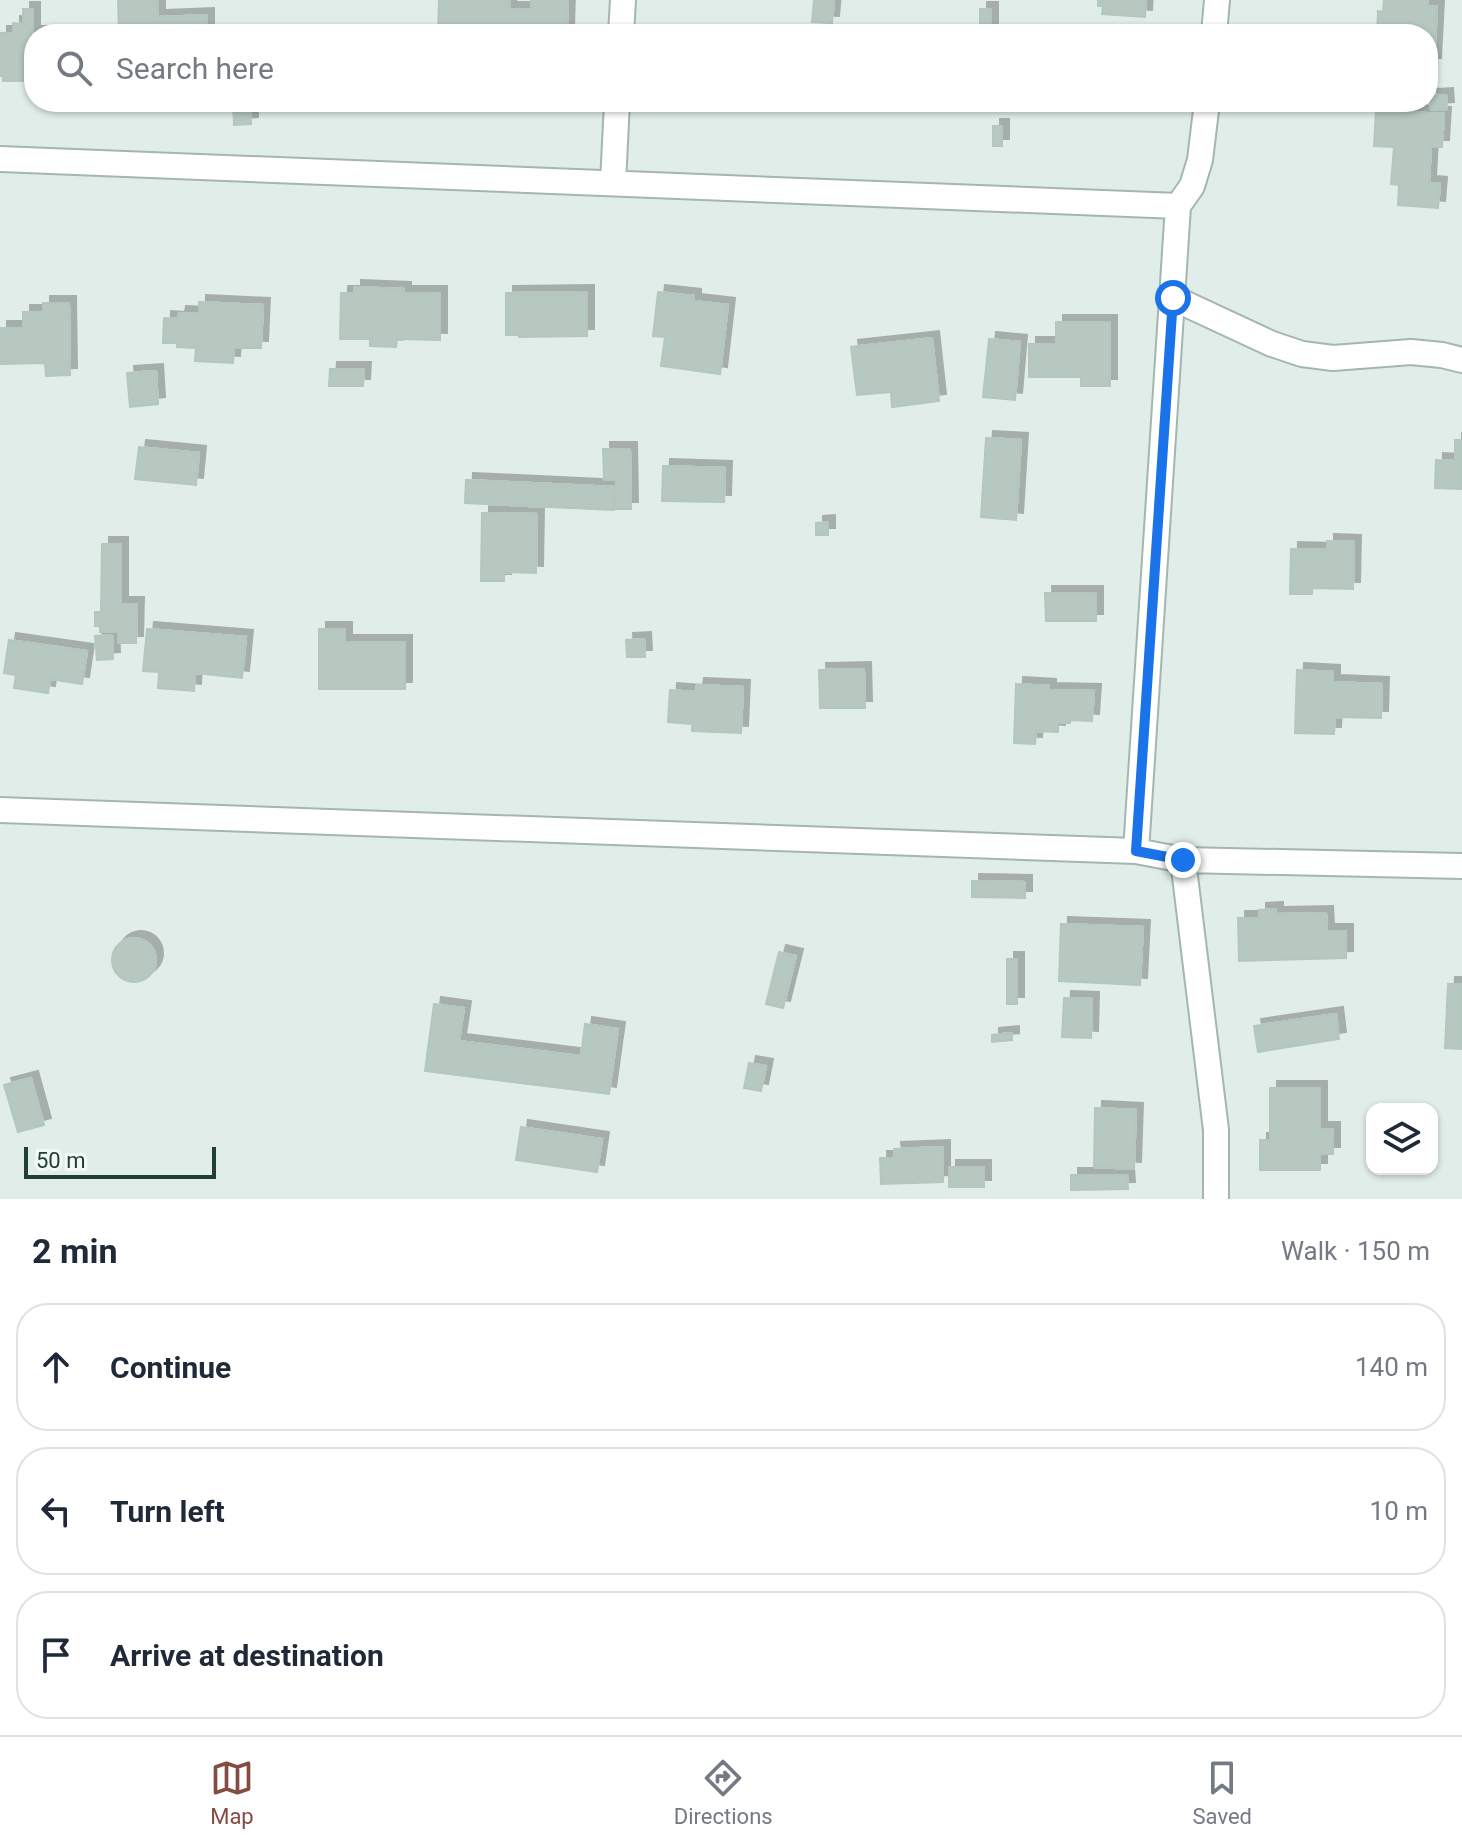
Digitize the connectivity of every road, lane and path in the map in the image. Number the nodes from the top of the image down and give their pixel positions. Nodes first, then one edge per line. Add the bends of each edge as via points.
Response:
1 (623, 0) edge
2 (1217, 0) edge
3 (622, 24) edge
4 (1215, 24) edge
5 (617, 112) edge
6 (1206, 112) edge
7 (0, 159) edge
8 (613, 183) junction
9 (1178, 206) junction
10 (1173, 298) junction
11 (1462, 360) edge
12 (0, 810) edge
13 (1136, 851) junction
14 (1183, 860) junction
15 (1462, 866) edge
16 (1215, 1163) junction
17 (1201, 1199) edge
18 (1216, 1199) edge

1 - 3 street
2 - 4 street
5 - 8 street
6 - 9 street via 1200,160 1192,186
7 - 8 street
8 - 9 street
9 - 10 street
10 - 11 street via 1302,354 1333,358 1411,352
10 - 13 street
12 - 13 street
13 - 14 street
14 - 15 street
14 - 16 street via 1216,1130
16 - 17 street
16 - 18 street

